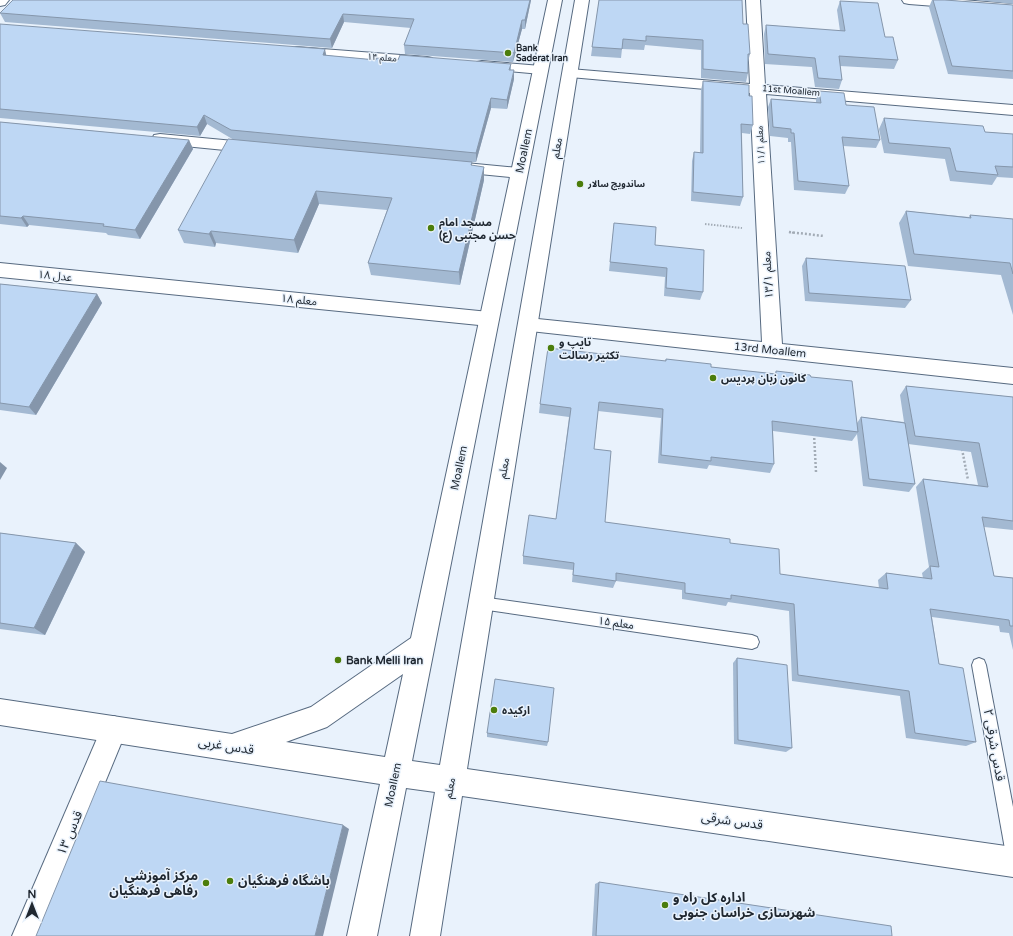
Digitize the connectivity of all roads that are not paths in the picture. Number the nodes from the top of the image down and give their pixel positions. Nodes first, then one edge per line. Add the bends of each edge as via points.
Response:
1 (2, 0) edge
2 (555, 0) edge
3 (582, 0) edge
4 (753, 0) edge
5 (909, 0) edge
6 (0, 2) edge
7 (1013, 8) edge
8 (278, 50) edge
9 (437, 62) edge
10 (469, 64) edge
11 (541, 70) junction
12 (570, 73) junction
13 (758, 88) junction
14 (1013, 110) edge
15 (143, 137) edge
16 (269, 149) edge
17 (441, 166) edge
18 (519, 173) junction
19 (764, 201) joint
20 (0, 270) edge
21 (110, 281) joint
22 (489, 319) junction
23 (528, 325) junction
24 (772, 350) junction
25 (1013, 376) edge
26 (481, 603) junction
27 (752, 642) dead end
28 (422, 645) junction
29 (980, 665) dead end
30 (0, 712) edge
31 (114, 729) junction
32 (231, 747) junction
33 (396, 773) junction
34 (451, 781) junction
35 (1013, 848) edge
36 (1013, 862) edge
37 (27, 936) edge
38 (362, 936) edge
39 (425, 936) edge

1 - 6 street
2 - 11 street, Moallem
3 - 12 street, معلم
4 - 13 street, معلم ۱۱/۱
5 - 7 street
8 - 9 street, معلم ۱۴
10 - 11 street
11 - 18 street, Moallem
12 - 13 street, 11st Moallem
12 - 23 street, معلم
13 - 14 street, 11st Moallem
13 - 19 street, معلم ۱۱/۱
15 - 16 street
17 - 18 street
18 - 22 street, Moallem
19 - 24 street, معلم ۱۳/۱
20 - 21 street, عدل ۱۸
21 - 22 street, معلم ۱۸
22 - 28 street, Moallem
23 - 24 street, 13rd Moallem
23 - 26 street, معلم
24 - 25 street, 13rd Moallem
26 - 27 lane, معلم ۱۵
26 - 34 street, معلم
28 - 32 street via 362,690 318,718
28 - 33 street, Moallem
29 - 35 lane, قدس شرقی ۲
30 - 31 street, قدس غربی
31 - 32 street, قدس غربی
31 - 37 street, قدس ۱۳
32 - 33 street, قدس غربی
33 - 34 street, قدس غربی
33 - 38 street, Moallem
34 - 36 street, قدس شرقی
34 - 39 street, معلم

